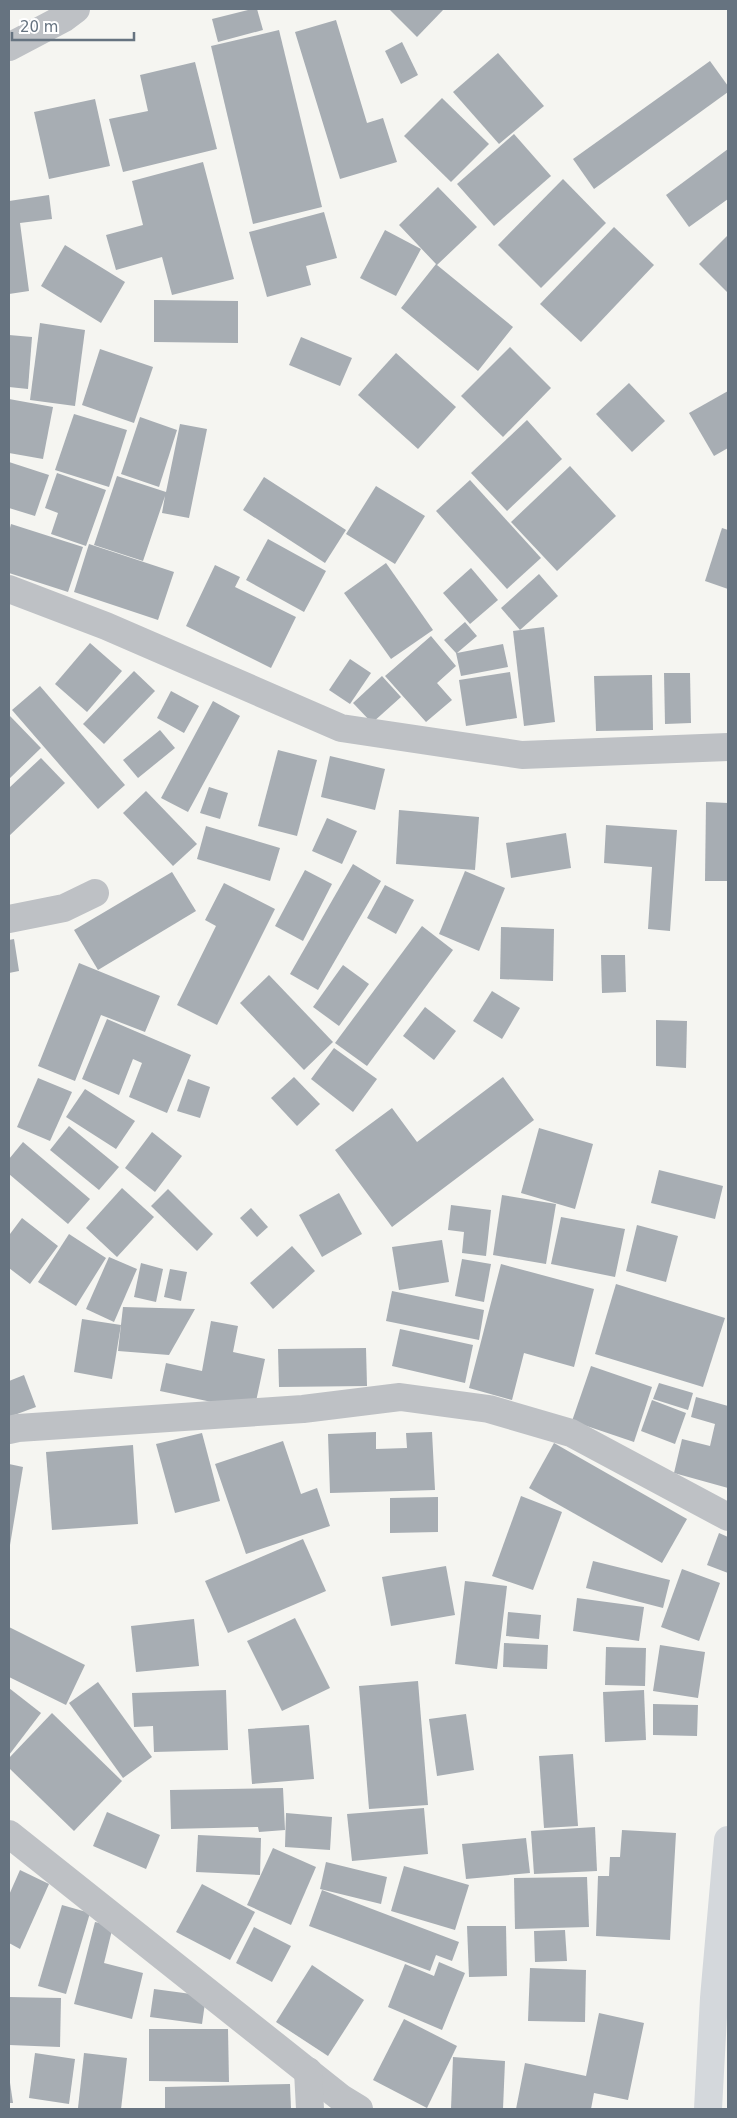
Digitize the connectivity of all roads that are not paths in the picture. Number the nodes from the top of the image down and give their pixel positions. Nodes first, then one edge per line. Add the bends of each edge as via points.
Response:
1 (65, 12) edge
2 (9, 46) edge
3 (9, 589) edge
4 (728, 747) edge
5 (95, 893) dead end
6 (9, 919) edge
7 (9, 1430) edge
8 (728, 1517) edge
9 (9, 1834) edge
10 (728, 1840) edge
11 (308, 2071) junction
12 (310, 2109) edge
13 (359, 2109) edge
14 (708, 2109) edge

1 - 2 street
3 - 4 street via 106,626 340,728 522,755
5 - 6 street via 64,908
7 - 8 street via 303,1410 400,1397 489,1409 571,1433
9 - 11 street
10 - 14 main road
11 - 12 street
11 - 13 street

